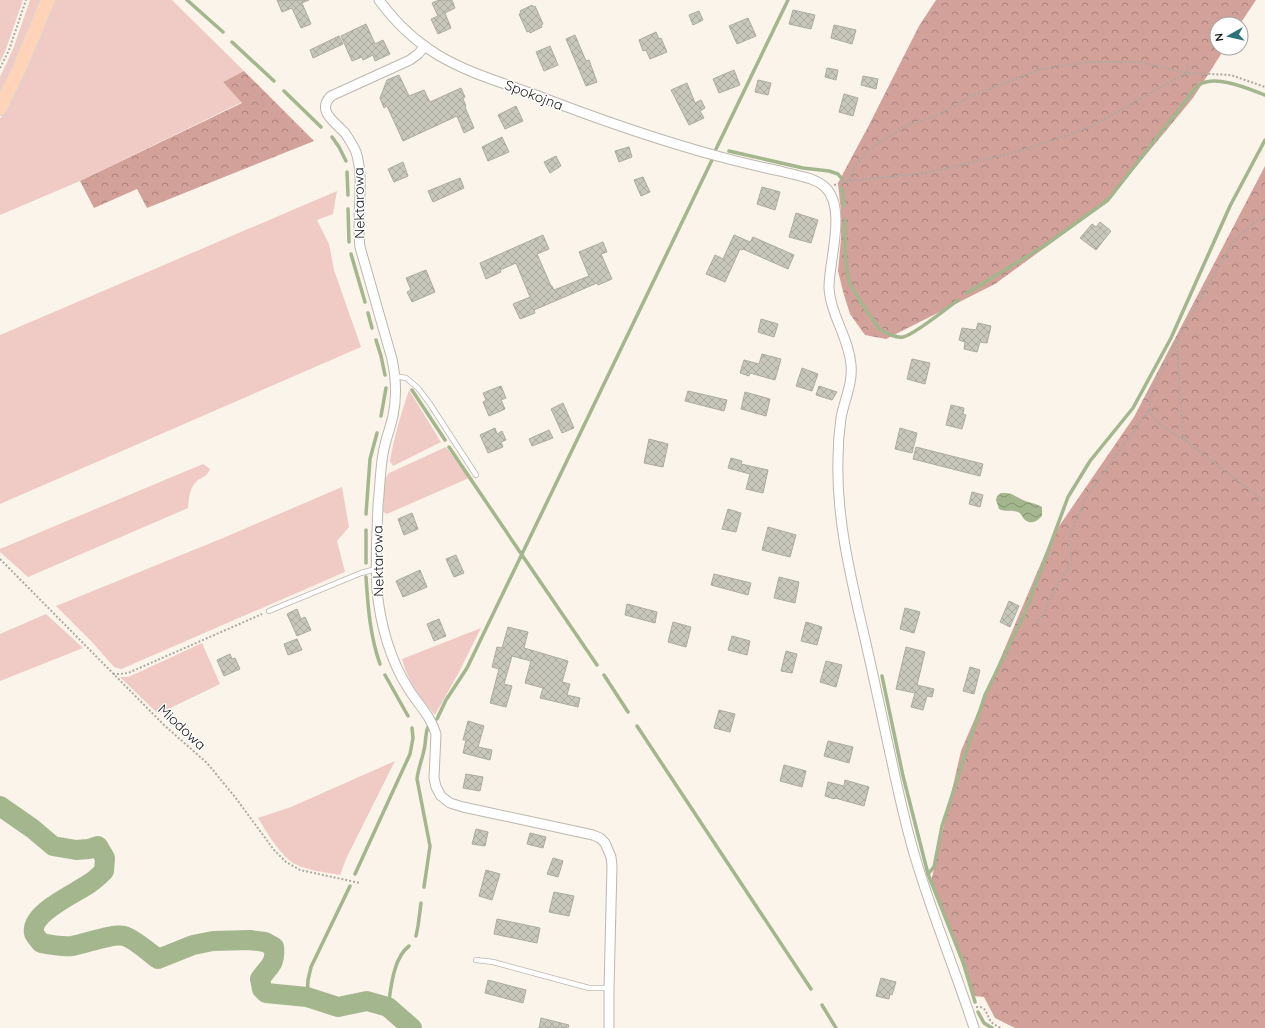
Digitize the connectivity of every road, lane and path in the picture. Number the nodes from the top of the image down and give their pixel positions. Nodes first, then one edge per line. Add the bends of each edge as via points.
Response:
1 (26, 0) edge
2 (48, 0) edge
3 (379, 0) edge
4 (425, 46) junction
5 (1188, 65) dead end
6 (0, 68) edge
7 (1186, 73) junction
8 (1265, 87) edge
9 (0, 108) edge
10 (849, 181) junction
11 (826, 188) junction
12 (1265, 216) edge
13 (1177, 341) junction
14 (395, 376) junction
15 (1149, 410) junction
16 (1185, 441) junction
17 (476, 475) dead end
18 (1265, 502) edge
19 (0, 559) edge
20 (376, 569) junction
21 (269, 611) joint
22 (1036, 624) dead end
23 (113, 674) junction
24 (360, 883) dead end
25 (476, 960) dead end
26 (609, 988) junction
27 (982, 1007) dead end
28 (609, 1028) edge
29 (974, 1028) edge
30 (1001, 1028) edge

1 - 6 path
2 - 9 main road
3 - 4 street, Spokojna via 403,28
4 - 11 street, Spokojna via 465,68 576,111 710,154 811,179
4 - 14 street, Nektarowa via 410,60 331,96 325,108 329,117 349,139 358,159 360,247
5 - 7 path
7 - 8 path via 1231,74
7 - 10 path via 1092,126 1016,152 926,173
7 - 10 path via 1140,62 1087,62 1042,69 971,96 942,113 904,127 868,150 853,168
10 - 11 path
11 - 29 street via 836,217 829,288 852,367 841,418 838,457 840,512 845,542 910,838 926,892
12 - 13 path via 1234,240
13 - 15 path via 1152,392
13 - 16 path
14 - 17 lane via 406,378 418,388
14 - 20 street, Nektarowa via 394,407 382,461
15 - 16 path via 1154,420
15 - 22 path via 1085,499 1069,536 1071,564
16 - 18 path
19 - 23 path, Miodowa
20 - 21 lane
20 - 26 street, Nektarowa via 380,615 391,653 404,681 429,717 436,734 434,778 441,796 450,803 585,832 605,843 612,866
21 - 23 path via 128,673
23 - 24 path, Miodowa via 165,726 207,763 286,862 300,870
25 - 26 lane via 493,962 589,988
26 - 28 street
27 - 30 path via 991,1022

